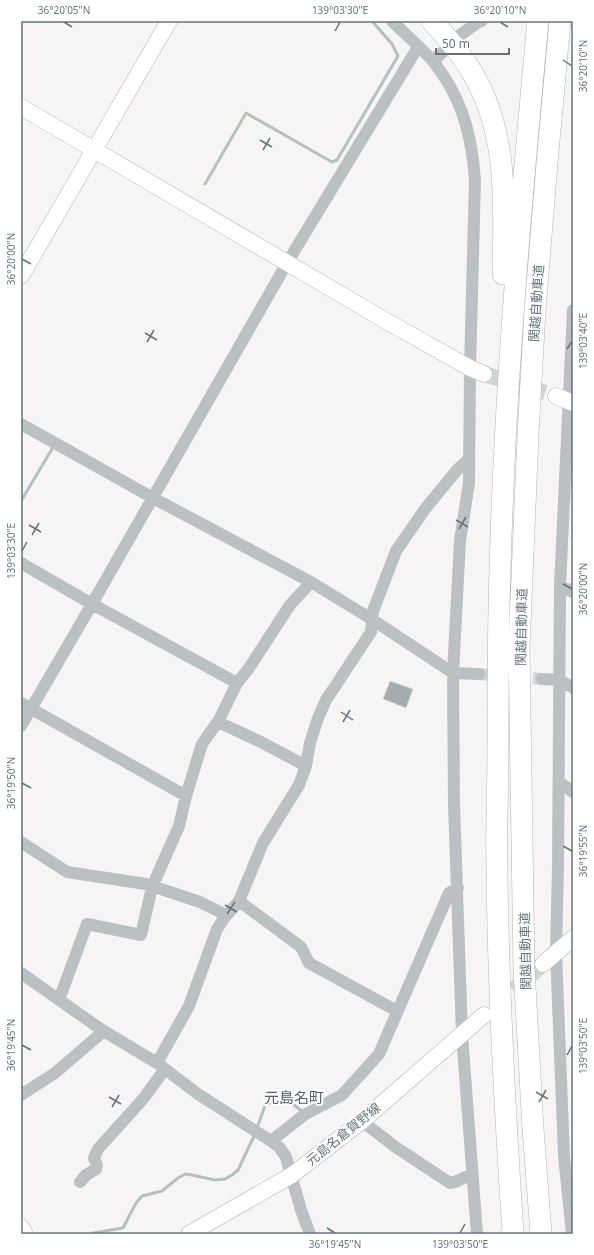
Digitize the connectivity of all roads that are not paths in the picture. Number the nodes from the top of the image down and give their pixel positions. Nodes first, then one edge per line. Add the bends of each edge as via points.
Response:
1 (169, 21) edge
2 (392, 21) edge
3 (432, 21) edge
4 (482, 21) edge
5 (538, 21) edge
6 (560, 21) edge
7 (570, 21) edge
8 (460, 35) dead end
9 (418, 47) junction
10 (444, 51) dead end
11 (433, 61) junction
12 (21, 107) edge
13 (94, 150) junction
14 (288, 263) junction
15 (21, 276) edge
16 (535, 310) junction
17 (573, 310) edge
18 (572, 325) edge
19 (477, 371) junction
20 (566, 400) edge
21 (21, 424) edge
22 (506, 432) junction
23 (469, 460) junction
24 (153, 498) junction
25 (21, 563) edge
26 (311, 582) junction
27 (560, 586) junction
28 (573, 592) edge
29 (92, 604) junction
30 (373, 620) junction
31 (453, 673) junction
32 (479, 674) tunnel mouth
33 (542, 679) tunnel mouth
34 (560, 680) junction
35 (237, 683) junction
36 (573, 688) edge
37 (26, 706) edge
38 (218, 722) junction
39 (21, 726) edge
40 (306, 766) junction
41 (559, 782) junction
42 (573, 792) edge
43 (186, 796) junction
44 (21, 842) edge
45 (152, 887) junction
46 (458, 888) junction
47 (239, 901) junction
48 (225, 917) junction
49 (573, 938) edge
50 (556, 952) junction
51 (543, 964) tunnel mouth
52 (21, 972) edge
53 (59, 1000) junction
54 (397, 1011) junction
55 (484, 1015) tunnel mouth
56 (102, 1030) junction
57 (462, 1035) junction
58 (161, 1066) junction
59 (21, 1094) edge
60 (362, 1121) junction
61 (272, 1141) junction
62 (472, 1174) junction
63 (292, 1175) junction
64 (80, 1182) dead end
65 (571, 1209) edge
66 (21, 1227) edge
67 (25, 1234) edge
68 (189, 1234) edge
69 (310, 1234) edge
70 (477, 1234) edge
71 (513, 1234) edge
72 (541, 1234) edge
73 (572, 1234) edge

1 - 13 street
2 - 9 street
3 - 22 highway via 473,74 493,119 498,143 504,210
4 - 8 street
5 - 22 highway, 関越自動車道 via 524,165
6 - 16 highway, 関越自動車道
7 - 16 highway via 546,240
9 - 11 street
9 - 14 street
10 - 11 street
11 - 19 street via 459,104 473,153
12 - 13 street
13 - 14 street
13 - 15 street
14 - 19 street
14 - 24 street
16 - 72 highway, 関越自動車道 via 520,647 524,969
17 - 18 street
18 - 20 street
19 - 23 street
20 - 27 street
21 - 24 street
22 - 71 highway, 関越自動車道 via 498,636 496,866 506,1132
23 - 30 street via 456,470 425,508 396,551 373,611
23 - 31 street via 469,483 460,541
24 - 26 street
24 - 29 street
25 - 29 street
26 - 30 street
26 - 35 street via 290,605 250,668
27 - 28 street
27 - 34 street
29 - 35 street
29 - 37 street
30 - 31 street
30 - 40 street via 371,632 326,700 310,744
31 - 32 street
31 - 46 street via 454,803
33 - 34 street
34 - 36 street
34 - 41 street
35 - 38 street
37 - 39 street
37 - 43 street
38 - 40 street
38 - 43 street via 202,744
40 - 47 street via 299,785 263,843
41 - 42 street
41 - 50 street
43 - 45 street via 179,826
44 - 45 street via 67,872
45 - 48 street via 200,902
45 - 53 street via 141,935 87,924
46 - 54 street via 449,893
46 - 57 street
47 - 48 street
47 - 54 street via 301,947 309,963
48 - 58 street via 217,928 189,1006
49 - 50 street
50 - 51 street
50 - 65 street via 564,1156
52 - 53 street
53 - 56 street
54 - 61 street via 379,1054 342,1095 304,1116
55 - 57 street, 元島名倉賀野線
56 - 58 street
56 - 59 street via 55,1073
57 - 60 street, 元島名倉賀野線
57 - 62 street
58 - 61 street via 198,1094
58 - 64 street via 143,1099 98,1149 94,1158 96,1169
60 - 62 street via 394,1146 450,1182
60 - 63 street, 元島名倉賀野線
61 - 63 street via 286,1157
62 - 70 street
63 - 68 street, 元島名倉賀野線
63 - 69 street
65 - 73 street
66 - 67 street

